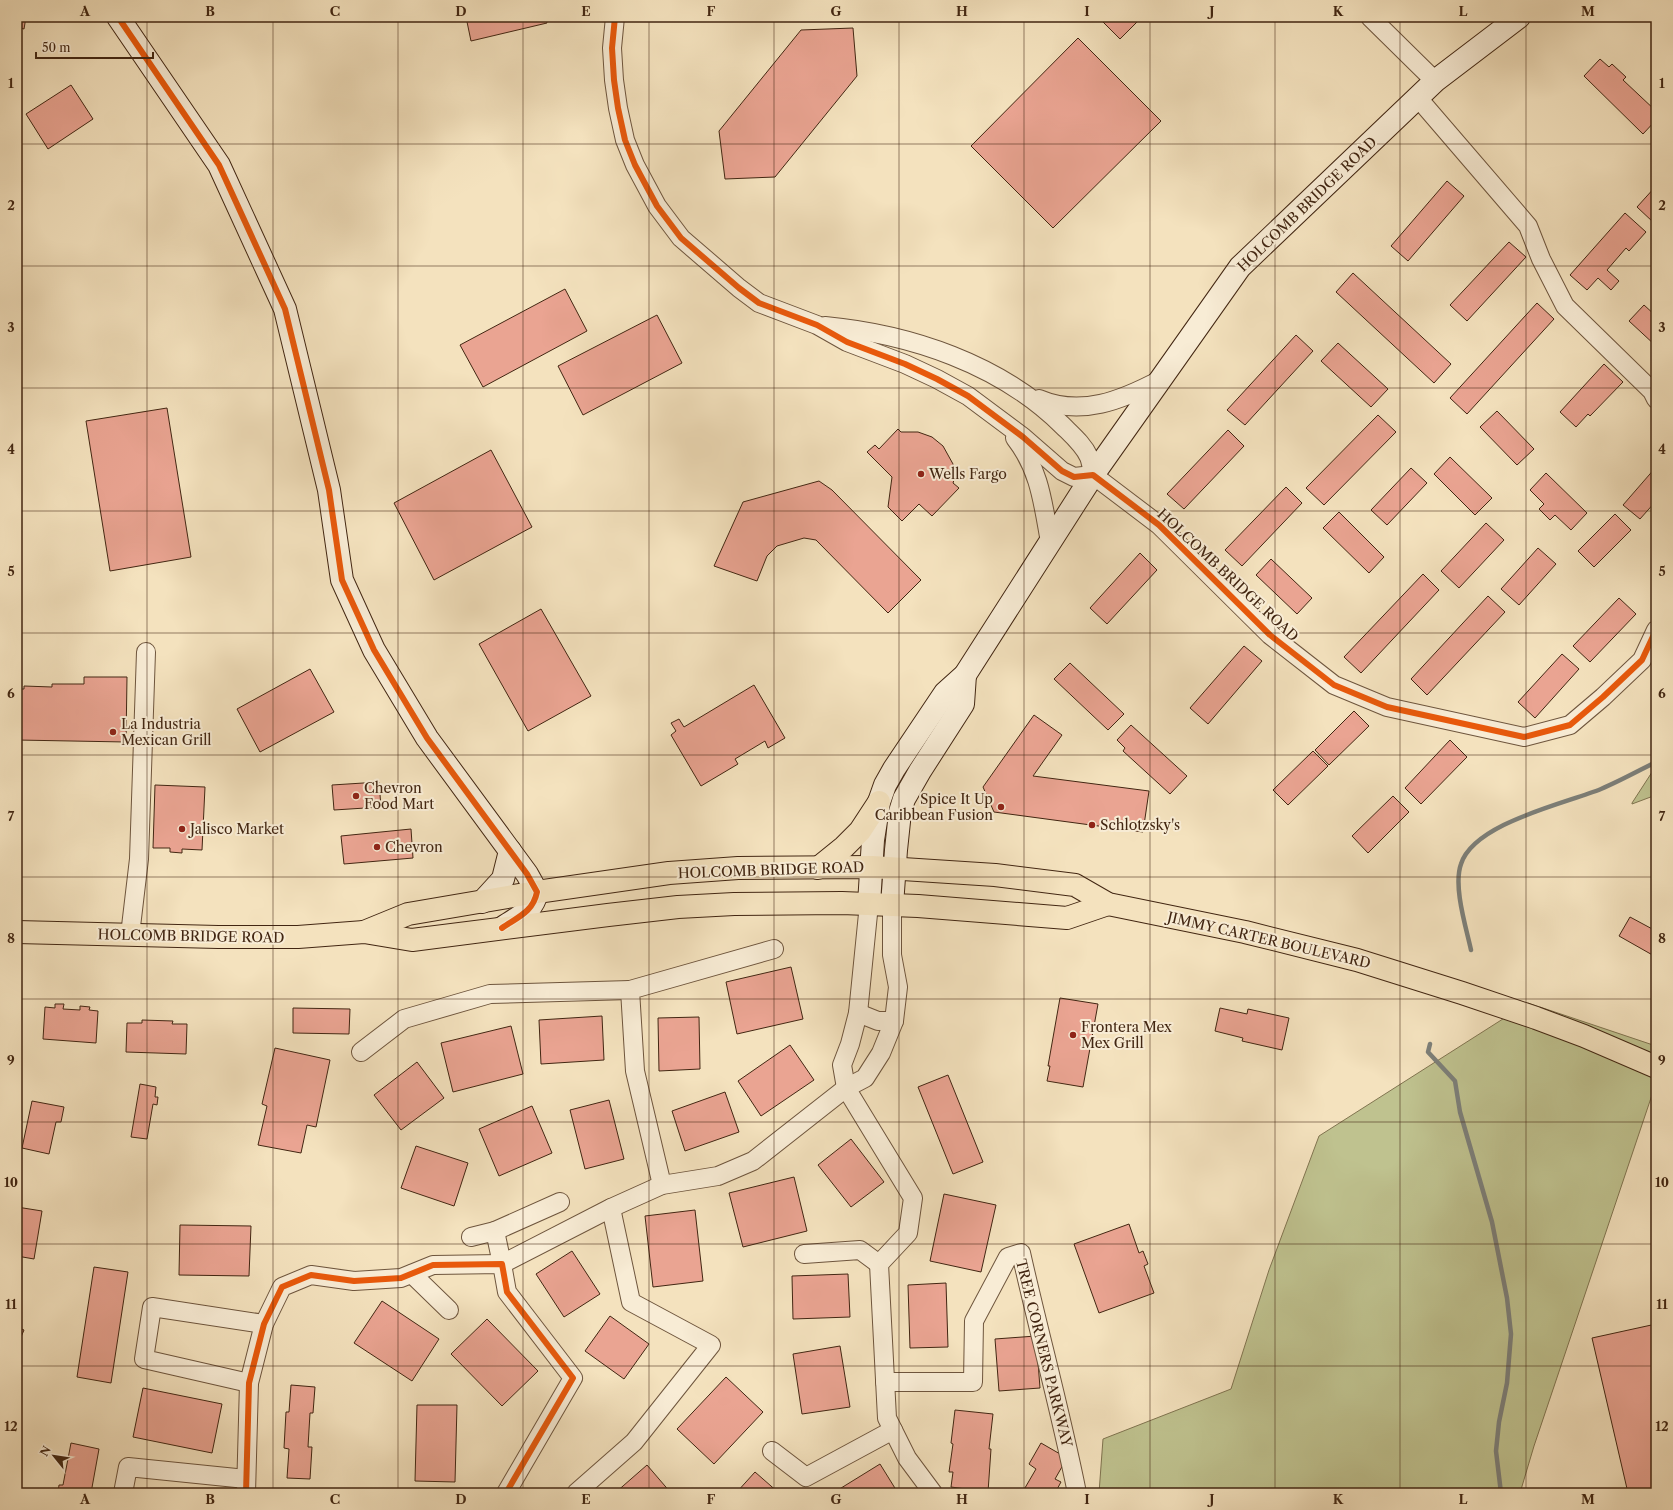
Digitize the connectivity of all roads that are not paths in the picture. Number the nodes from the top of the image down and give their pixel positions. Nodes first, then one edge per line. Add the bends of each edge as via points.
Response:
1 (118, 17) edge
2 (616, 17) edge
3 (1370, 17) edge
4 (1519, 17) edge
5 (1435, 81) junction
6 (1418, 98) junction
7 (816, 325) junction
8 (1160, 380) junction
9 (1016, 388) junction
10 (1656, 399) edge
11 (998, 418) junction
12 (1093, 475) junction
13 (1050, 542) junction
14 (1656, 630) edge
15 (146, 652) dead end
16 (964, 675) junction
17 (879, 802) junction
18 (510, 851) junction
19 (872, 867) junction
20 (818, 868) junction
21 (894, 869) junction
22 (537, 892) junction
23 (482, 902) junction
24 (869, 904) junction
25 (1108, 904) junction
26 (892, 905) junction
27 (502, 928) junction
28 (17, 932) edge
29 (364, 932) junction
30 (130, 935) junction
31 (774, 949) dead end
32 (630, 990) junction
33 (858, 1013) junction
34 (894, 1021) junction
35 (361, 1052) dead end
36 (1656, 1067) edge
37 (846, 1088) junction
38 (662, 1185) junction
39 (560, 1202) dead end
40 (611, 1208) junction
41 (495, 1231) junction
42 (471, 1237) dead end
43 (804, 1254) dead end
44 (502, 1264) junction
45 (879, 1264) junction
46 (412, 1274) junction
47 (449, 1310) dead end
48 (264, 1324) junction
49 (885, 1382) junction
50 (249, 1383) junction
51 (893, 1430) junction
52 (772, 1451) dead end
53 (246, 1486) edge
54 (123, 1493) edge
55 (506, 1493) edge
56 (576, 1493) edge
57 (933, 1493) edge
58 (1078, 1493) edge

1 - 18 main road via 219,165 285,309 329,490 342,580 357,614 374,650 427,738
2 - 7 street via 612,48 618,108 625,140 657,206 681,238 759,304
3 - 5 street
4 - 5 main road, HOLCOMB BRIDGE ROAD
5 - 6 main road, HOLCOMB BRIDGE ROAD
6 - 8 main road, HOLCOMB BRIDGE ROAD via 1240,267
6 - 10 street via 1528,226 1565,306 1652,391
7 - 9 street via 853,329 894,338 950,355
7 - 11 street via 847,342 937,379 968,396
8 - 9 street via 1131,395 1093,406 1078,407 1058,406
8 - 12 main road, HOLCOMB BRIDGE ROAD
9 - 12 street via 1048,411 1081,443 1089,457
11 - 12 street via 1062,471 1074,477
11 - 13 street via 1026,452 1036,475
12 - 13 main road, HOLCOMB BRIDGE ROAD
12 - 14 street, HOLCOMB BRIDGE ROAD via 1159,525 1270,635 1334,685 1387,707 1524,737 1570,725 1642,660
13 - 16 main road, HOLCOMB BRIDGE ROAD
15 - 30 street via 139,859
16 - 17 main road, HOLCOMB BRIDGE ROAD via 945,692 894,769
16 - 21 main road via 964,704 904,799 900,812
17 - 19 main road, HOLCOMB BRIDGE ROAD
17 - 20 main road via 860,831
18 - 22 main road
18 - 23 main road via 503,879
19 - 20 main road, HOLCOMB BRIDGE ROAD
19 - 21 main road, JIMMY CARTER BOULEVARD
19 - 24 main road, HOLCOMB BRIDGE ROAD
20 - 22 main road, HOLCOMB BRIDGE ROAD via 738,868 669,873
21 - 25 main road, JIMMY CARTER BOULEVARD via 996,875 1074,885
21 - 26 main road
22 - 23 main road, HOLCOMB BRIDGE ROAD
22 - 27 main road via 535,902 528,911
23 - 29 main road, HOLCOMB BRIDGE ROAD via 408,914
24 - 26 main road, HOLCOMB BRIDGE ROAD
24 - 27 main road, HOLCOMB BRIDGE ROAD via 789,903 678,908
24 - 33 street
25 - 26 main road, HOLCOMB BRIDGE ROAD via 1067,918
25 - 36 main road, JIMMY CARTER BOULEVARD via 1245,932 1357,960 1536,1018
26 - 34 street via 892,955 898,987
27 - 29 main road, HOLCOMB BRIDGE ROAD via 412,940
28 - 30 main road, HOLCOMB BRIDGE ROAD
29 - 30 main road, HOLCOMB BRIDGE ROAD via 298,937
31 - 32 street
32 - 35 street via 490,994 404,1019
32 - 38 street via 636,1071
33 - 34 street via 878,1021
33 - 37 street via 842,1065
34 - 37 street via 881,1053 864,1078
37 - 38 street via 754,1161 718,1176
37 - 45 street via 913,1198 908,1233
38 - 40 street
39 - 41 street
40 - 44 street
40 - 56 street via 631,1302 711,1345 634,1442
41 - 42 street
41 - 44 street
43 - 45 street via 860,1250
44 - 46 street via 433,1265
44 - 55 street via 507,1292 573,1378
45 - 49 street
46 - 47 street
46 - 48 street via 401,1278 354,1281 311,1275 282,1287
48 - 50 street
48 - 50 street via 152,1307 144,1359
49 - 51 street via 887,1418
49 - 58 street, TREE CORNERS PARKWAY via 973,1382 974,1321 1008,1257 1021,1253
50 - 53 street
51 - 52 street via 806,1478
51 - 57 street via 907,1458
53 - 54 street via 128,1467

